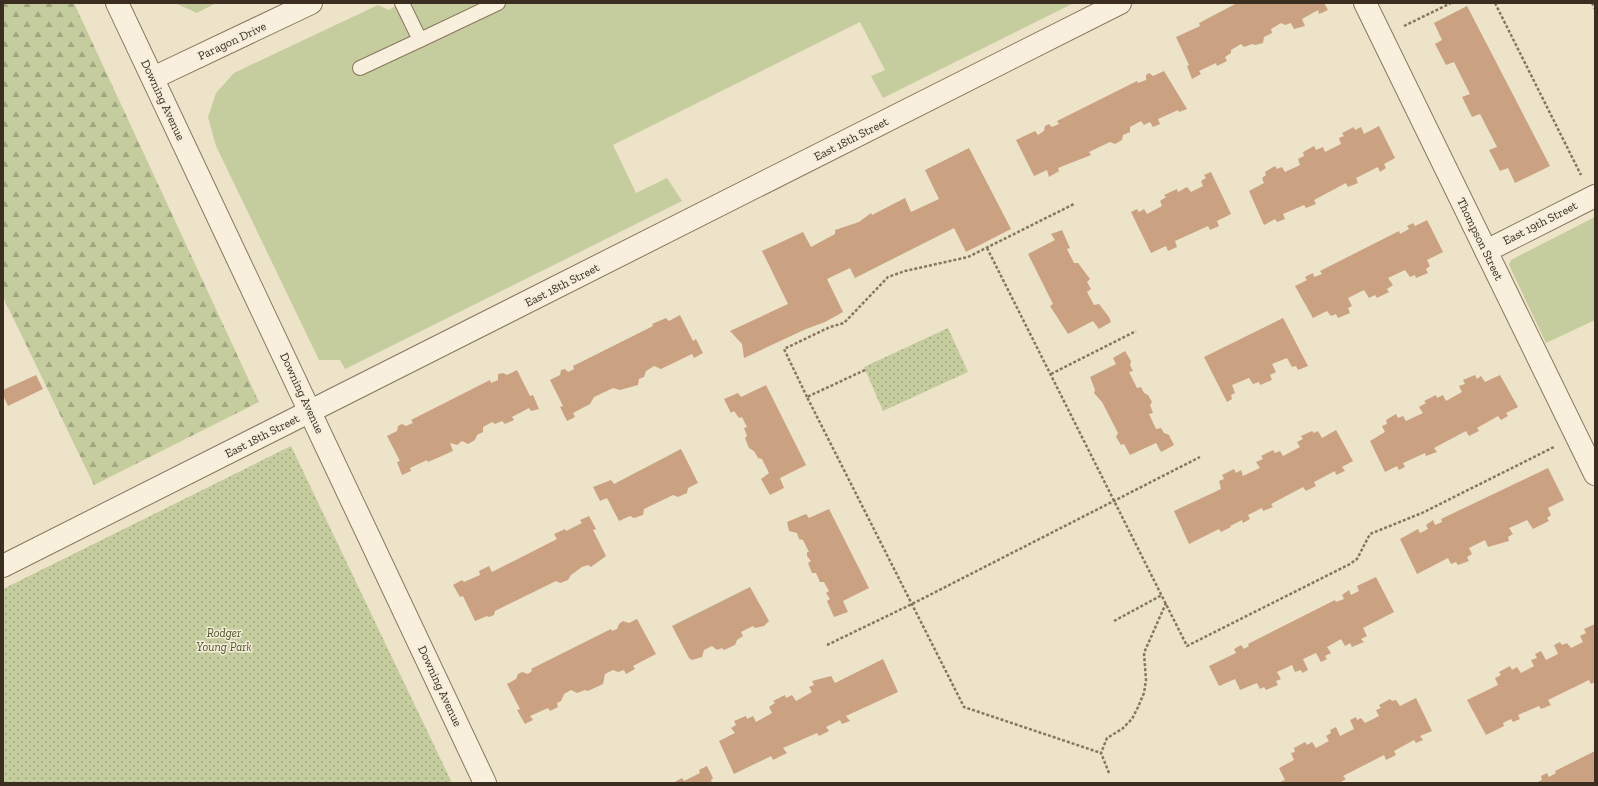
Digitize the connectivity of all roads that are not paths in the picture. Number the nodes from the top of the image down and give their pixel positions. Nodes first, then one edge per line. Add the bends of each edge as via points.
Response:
1 (117, 3) edge
2 (311, 3) edge
3 (402, 3) edge
4 (498, 3) edge
5 (1120, 3) edge
6 (1365, 3) edge
7 (420, 40) junction
8 (360, 68) dead end
9 (153, 78) junction
10 (1595, 196) edge
11 (1486, 251) junction
12 (310, 412) junction
13 (1595, 474) edge
14 (3, 566) edge
15 (486, 783) edge

1 - 9 street, Downing Avenue
2 - 9 street, Paragon Drive
3 - 7 lane
4 - 7 lane
5 - 12 street, East 18th Street
6 - 11 street, Thompson Street
7 - 8 lane
9 - 12 street, Downing Avenue
10 - 11 street, East 19th Street
11 - 13 street, Thompson Street
12 - 14 street, East 18th Street
12 - 15 street, Downing Avenue

